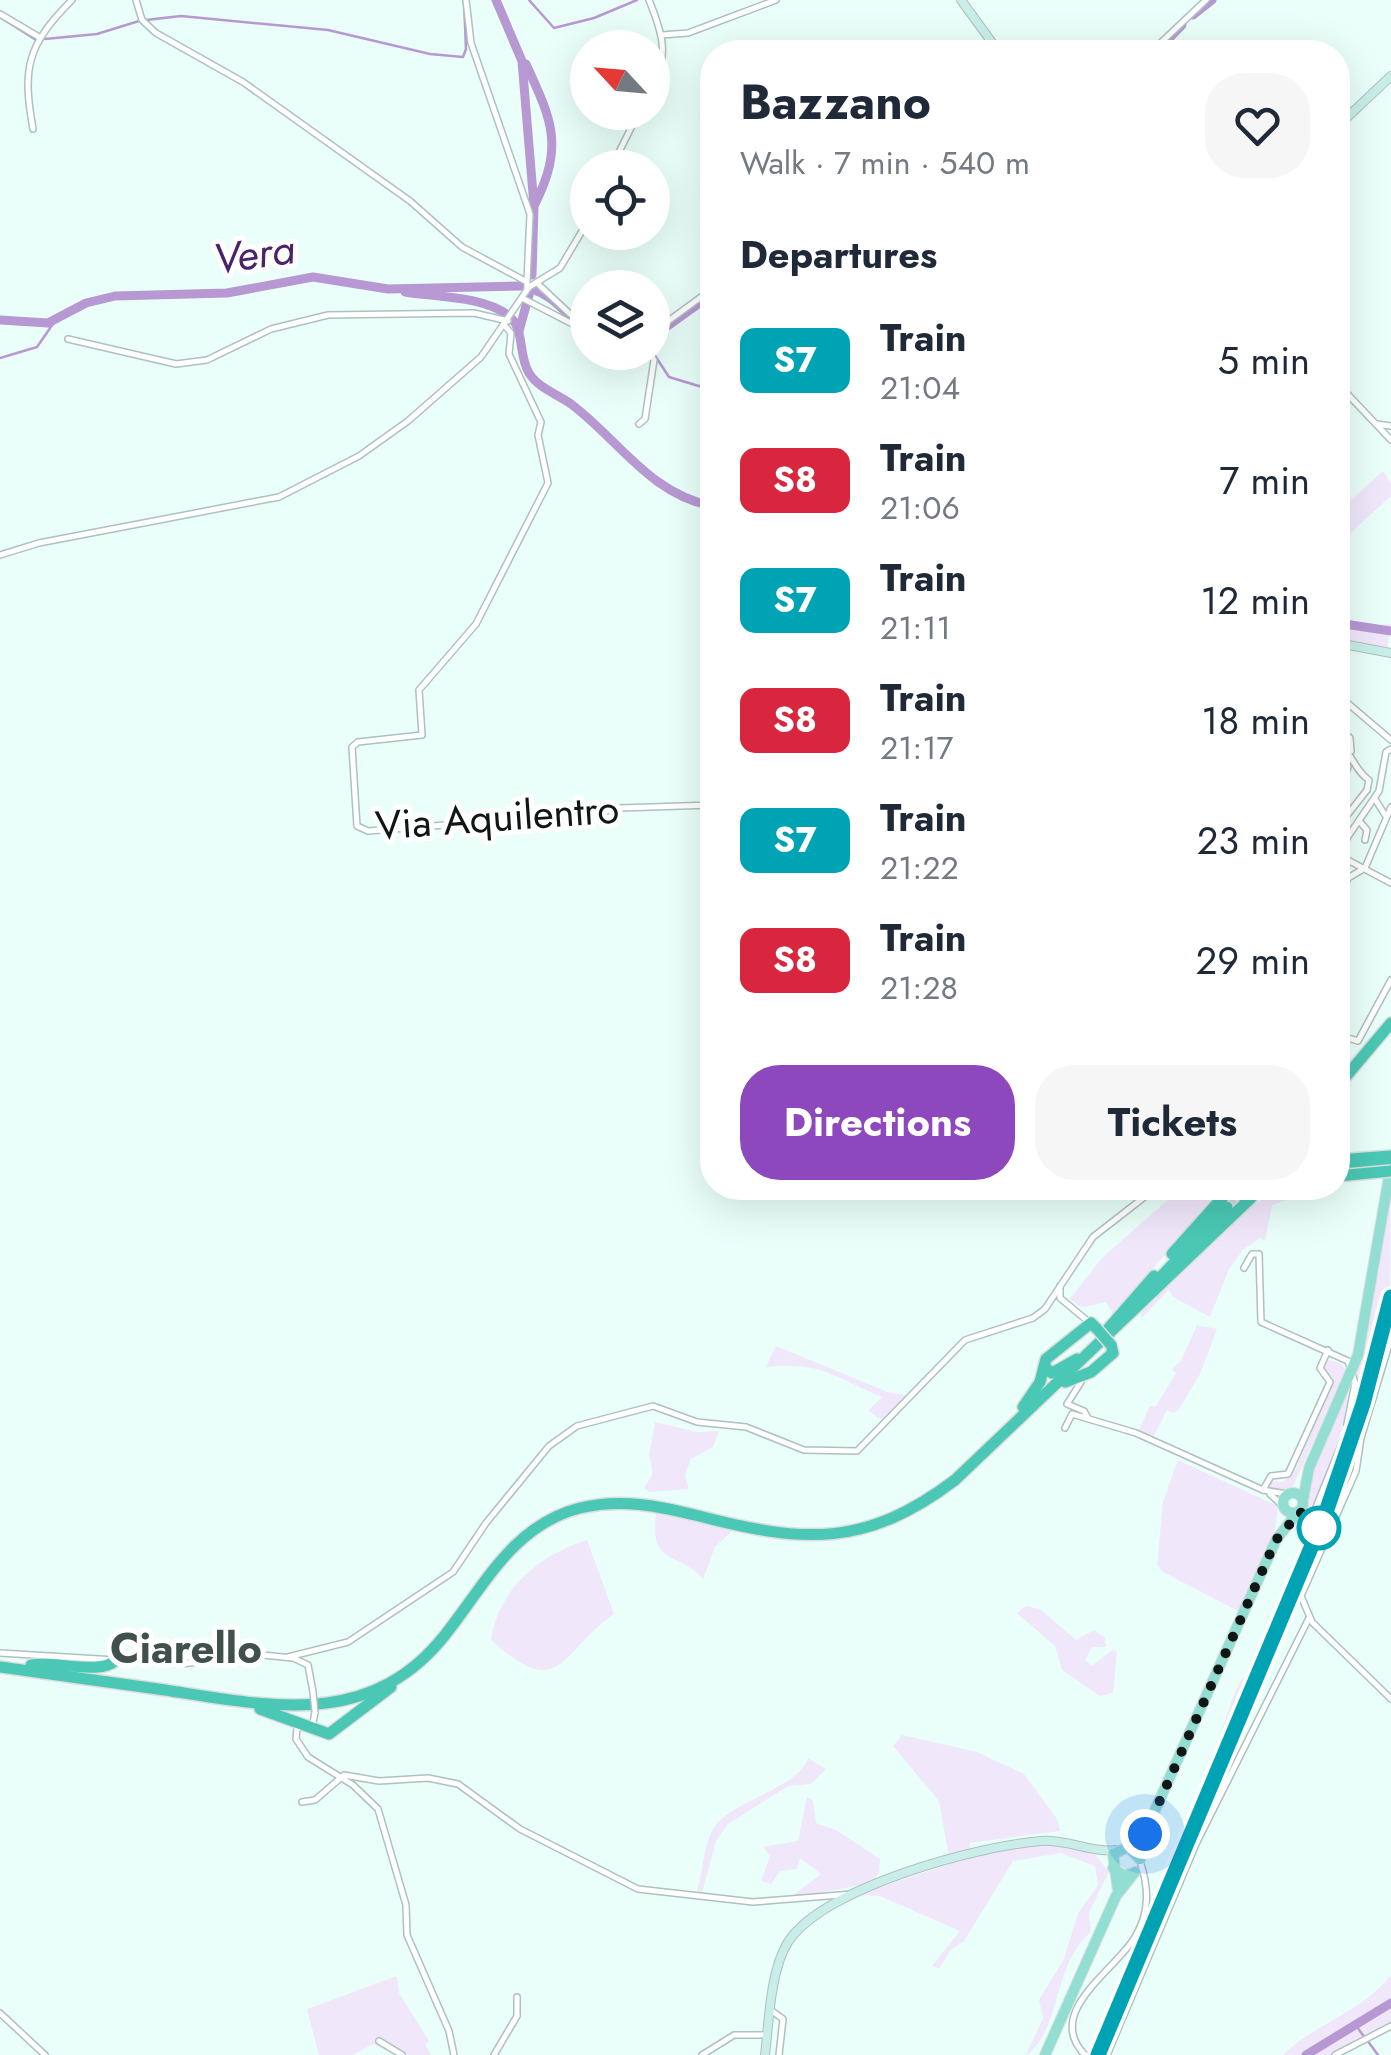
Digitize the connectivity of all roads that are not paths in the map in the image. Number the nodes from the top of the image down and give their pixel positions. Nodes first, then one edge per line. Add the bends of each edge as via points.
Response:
1 (72, 0) edge
2 (136, 0) edge
3 (466, 0) edge
4 (649, 0) edge
5 (776, 0) edge
6 (962, 0) edge
7 (1206, 0) edge
8 (0, 14) edge
9 (660, 30) edge
10 (670, 34) edge
11 (39, 37) junction
12 (990, 40) edge
13 (1164, 40) edge
14 (1391, 76) edge
15 (1350, 115) edge
16 (33, 130) dead end
17 (571, 250) edge
18 (531, 285) junction
19 (700, 298) edge
20 (525, 300) junction
21 (570, 314) edge
22 (508, 320) junction
23 (670, 320) edge
24 (570, 323) edge
25 (68, 339) dead end
26 (652, 370) edge
27 (1350, 397) edge
28 (1374, 423) junction
29 (639, 424) dead end
30 (1391, 426) edge
31 (1391, 440) edge
32 (0, 554) edge
33 (1350, 645) edge
34 (1391, 653) edge
35 (1350, 705) edge
36 (1350, 738) edge
37 (1391, 740) edge
38 (1391, 749) edge
39 (1352, 752) joint
40 (1367, 790) junction
41 (1375, 799) junction
42 (700, 806) edge
43 (1350, 808) edge
44 (1391, 808) edge
45 (1381, 820) junction
46 (1359, 821) junction
47 (1350, 835) edge
48 (1365, 840) dead end
49 (1350, 861) edge
50 (1364, 869) junction
51 (1350, 876) edge
52 (1391, 883) edge
53 (1391, 980) edge
54 (1391, 1026) edge
55 (1350, 1038) edge
56 (1391, 1041) edge
57 (1370, 1052) junction
58 (1355, 1067) junction
59 (1350, 1073) edge
60 (1350, 1074) edge
61 (1391, 1156) edge
62 (1350, 1165) edge
63 (1350, 1167) edge
64 (1391, 1168) edge
65 (1141, 1200) edge
66 (1221, 1200) tunnel mouth
67 (1249, 1200) edge
68 (1227, 1207) tunnel mouth
69 (1244, 1268) dead end
70 (1060, 1286) junction
71 (1362, 1332) junction
72 (1102, 1334) junction
73 (1391, 1338) edge
74 (1328, 1350) junction
75 (1342, 1356) junction
76 (1082, 1358) junction
77 (1044, 1367) junction
78 (1093, 1370) junction
79 (1350, 1376) junction
80 (1081, 1382) dead end
81 (1052, 1389) junction
82 (1023, 1407) junction
83 (1088, 1418) junction
84 (1066, 1428) dead end
85 (1354, 1433) junction
86 (1309, 1468) junction
87 (1264, 1490) junction
88 (1286, 1500) junction
89 (1303, 1500) junction
90 (1297, 1513) junction
91 (1310, 1522) dead end
92 (1276, 1540) junction
93 (1309, 1618) junction
94 (0, 1652) edge
95 (288, 1657) junction
96 (116, 1660) junction
97 (0, 1664) edge
98 (31, 1665) junction
99 (416, 1665) junction
100 (1391, 1699) edge
101 (237, 1701) junction
102 (307, 1722) junction
103 (341, 1777) junction
104 (302, 1802) dead end
105 (1147, 1828) junction
106 (1086, 1846) junction
107 (1121, 1848) junction
108 (1113, 1867) junction
109 (1139, 1868) junction
110 (854, 1894) junction
111 (1116, 1896) junction
112 (517, 1998) dead end
113 (772, 2011) junction
114 (0, 2013) edge
115 (1391, 2026) edge
116 (768, 2034) junction
117 (379, 2041) dead end
118 (33, 2047) junction
119 (30, 2055) edge
120 (45, 2055) edge
121 (402, 2055) edge
122 (454, 2055) edge
123 (494, 2055) edge
124 (702, 2055) edge
125 (765, 2055) edge
126 (778, 2055) edge
127 (1045, 2055) edge
128 (1085, 2055) edge
129 (1107, 2055) edge
130 (1334, 2055) edge

1 - 11 street
2 - 18 street via 142,20 156,33 243,82 410,201 462,247
3 - 18 street via 471,43 530,214
4 - 9 street
5 - 10 street
6 - 12 street
7 - 13 street
8 - 11 street
11 - 16 street via 25,79
14 - 15 street
17 - 18 street via 560,268
18 - 20 street
18 - 21 street via 553,293
19 - 23 street
20 - 22 street
20 - 24 street
22 - 25 street via 474,313 328,315 271,329 208,360 176,364
22 - 32 street via 481,357 408,421 300,489
22 - 42 street, Via Aquilentro via 509,354 541,422 548,482 476,624 419,690 422,735 352,747 357,826 368,832 510,820 533,812 569,819 651,805
26 - 29 street
27 - 28 street
28 - 30 street
28 - 31 street
33 - 34 street
35 - 37 street
36 - 39 street
38 - 41 street
39 - 40 street via 1369,780
40 - 41 street
40 - 43 street
41 - 45 street
41 - 46 street
44 - 45 street
45 - 50 street
46 - 47 street
46 - 48 street via 1368,830
49 - 50 street
50 - 51 street
50 - 52 street
53 - 55 street via 1359,1040
54 - 58 highway
56 - 57 highway
57 - 58 highway
57 - 60 highway
58 - 59 highway
61 - 62 highway
63 - 64 highway, bridge
64 - 71 main road
65 - 70 street via 1093,1237
66 - 72 highway
67 - 72 highway
68 - 72 highway
69 - 74 street via 1259,1254 1261,1322
70 - 72 street via 1060,1298
70 - 95 street via 1033,1318 965,1340 857,1451 804,1450 653,1406 568,1429 453,1572 348,1642
71 - 75 street via 1352,1356
71 - 79 main road
72 - 76 highway
72 - 77 highway via 1052,1353
72 - 78 highway via 1112,1356
73 - 85 street
74 - 75 street
74 - 87 street via 1320,1369 1330,1384 1288,1474 1271,1476
75 - 79 street
76 - 77 highway via 1052,1373
76 - 78 highway via 1084,1369
76 - 81 highway
76 - 82 highway
77 - 82 highway
78 - 81 highway
79 - 85 street
79 - 86 main road
80 - 83 street via 1067,1404
81 - 99 highway via 942,1490 868,1530 800,1538 633,1503 560,1516 510,1548
82 - 98 highway via 924,1495 838,1529 766,1526 635,1496 558,1509 505,1544 416,1657 339,1696 277,1699
83 - 84 street via 1070,1414
83 - 87 street
85 - 91 street
85 - 93 street via 1356,1471 1302,1589
86 - 88 main road
86 - 89 main road
87 - 88 street
87 - 88 street
88 - 89 main road
88 - 90 main road
88 - 92 main road
89 - 90 main road
90 - 92 main road
92 - 105 main road
93 - 100 street
93 - 129 street via 1196,1844
94 - 96 street
95 - 96 street via 184,1664
95 - 102 street, bridge via 307,1665 314,1692
96 - 98 highway via 99,1667
97 - 98 highway
97 - 101 highway
99 - 101 highway via 377,1690 330,1705
99 - 102 highway via 334,1732
101 - 102 highway
102 - 103 street via 309,1758
103 - 104 street via 315,1800
103 - 110 street via 458,1784 520,1829 638,1889 764,1902
103 - 122 street via 378,1810 406,1905 406,1935
105 - 107 main road
105 - 109 main road
106 - 107 street
106 - 108 street
106 - 110 street via 1052,1840 991,1848
107 - 108 main road
107 - 109 main road via 1133,1849
108 - 109 main road via 1123,1875
108 - 111 main road
109 - 111 main road
109 - 128 street via 1148,1900 1136,1936 1096,1979 1075,2016 1073,2036
110 - 113 street via 790,1940
111 - 127 main road
112 - 123 street via 518,2014
113 - 116 street
113 - 126 street via 784,2020
114 - 118 street
115 - 130 street
116 - 124 street via 734,2035
116 - 125 street
117 - 121 street
118 - 119 street
118 - 120 street

